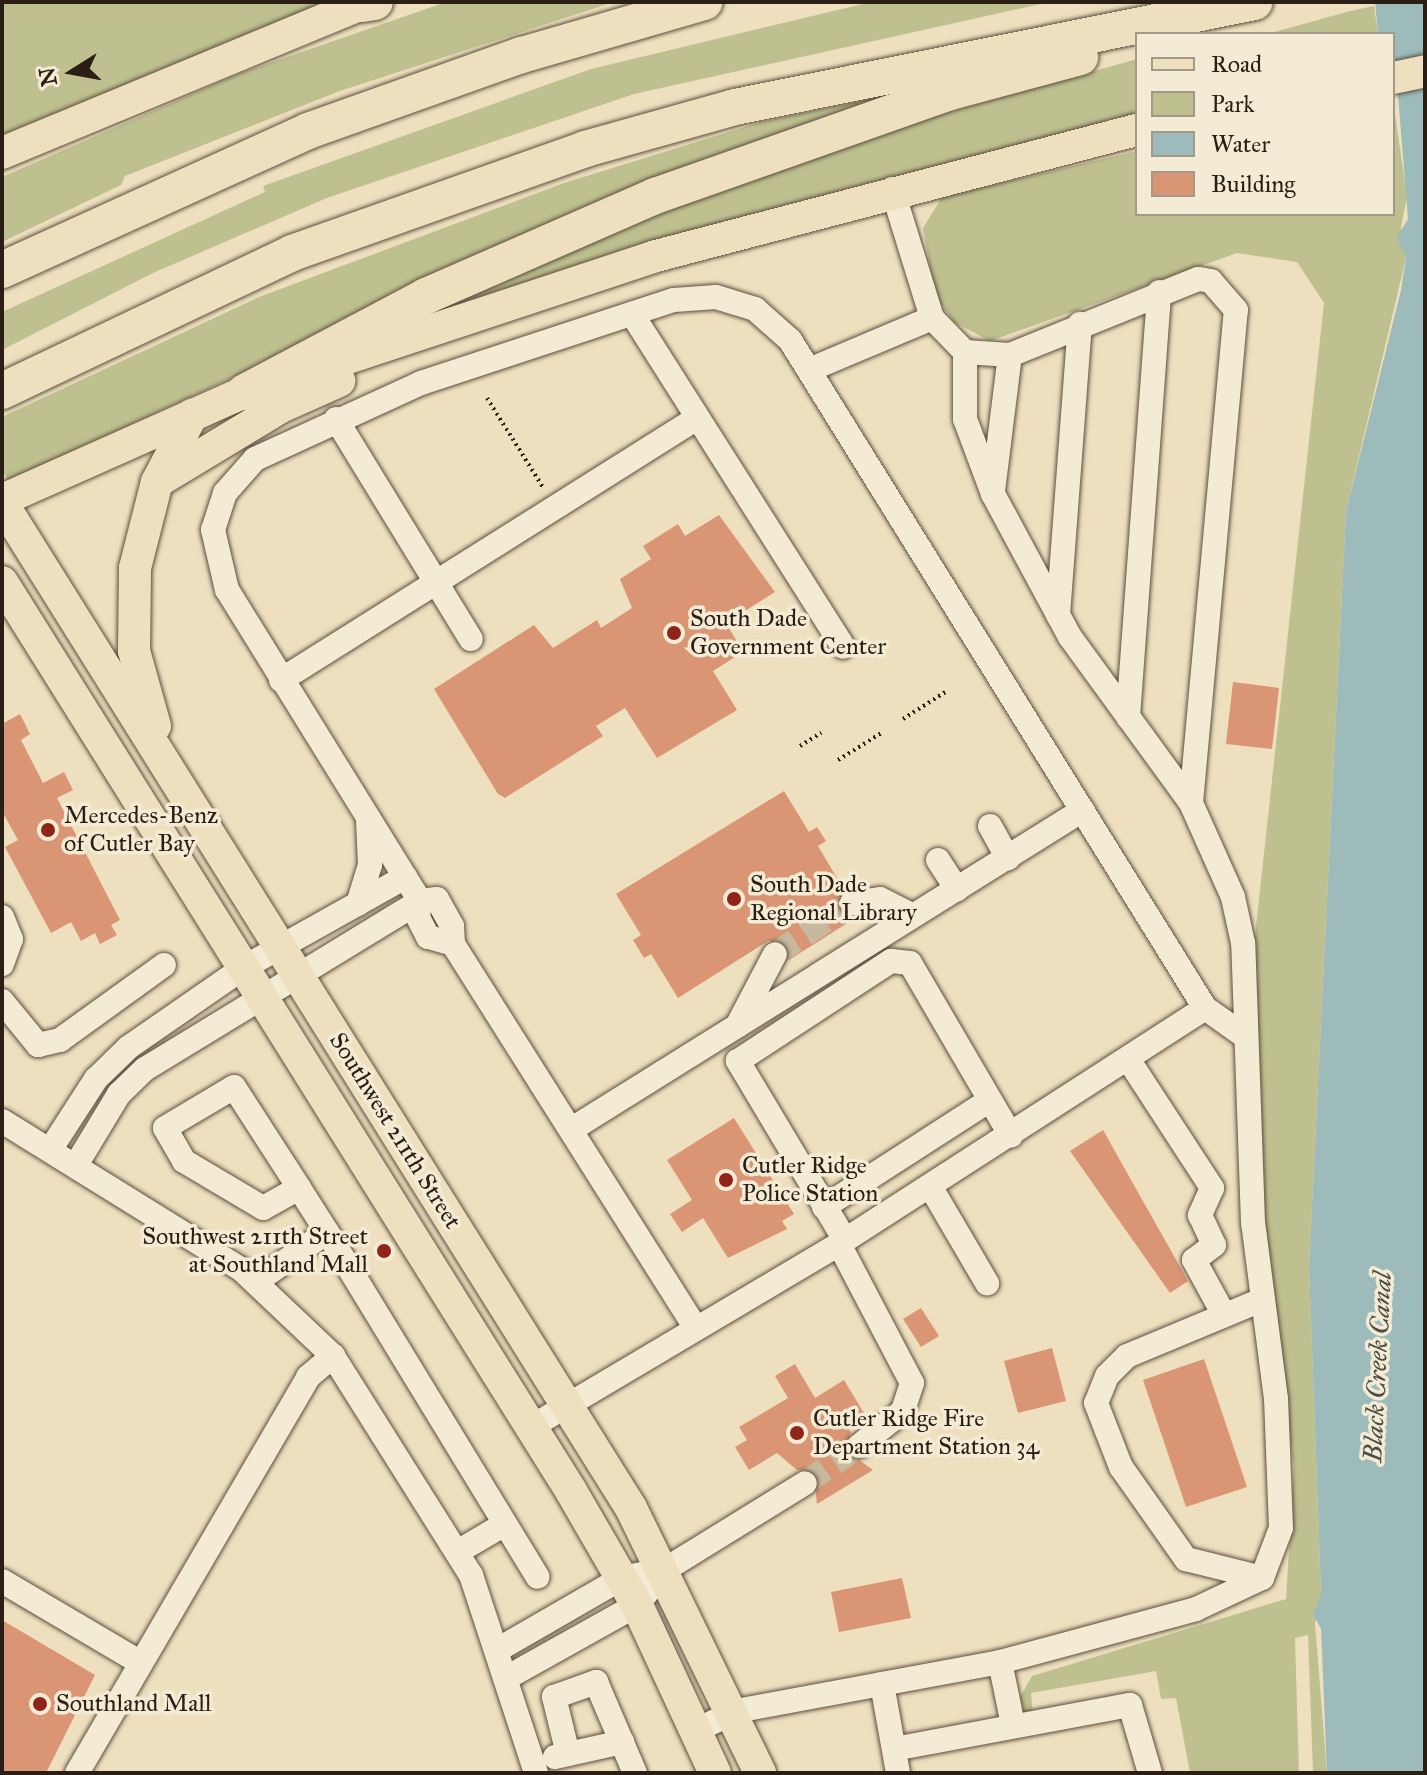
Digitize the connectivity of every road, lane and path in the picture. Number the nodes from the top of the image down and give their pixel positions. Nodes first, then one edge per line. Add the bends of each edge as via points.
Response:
1 (704, 2) edge
2 (1255, 2) edge
3 (1262, 2) edge
4 (368, 3) edge
5 (1169, 32) edge
6 (1135, 43) edge
7 (1425, 71) edge
8 (1395, 78) edge
9 (1135, 130) edge
10 (2, 153) edge
11 (892, 189) junction
12 (2, 270) edge
13 (1159, 292) junction
14 (632, 314) junction
15 (932, 318) junction
16 (470, 322) junction
17 (1080, 324) junction
18 (965, 352) junction
19 (1010, 355) junction
20 (809, 370) junction
21 (9, 388) edge
22 (245, 392) junction
23 (487, 398) dead end
24 (192, 415) junction
25 (697, 418) junction
26 (336, 419) junction
27 (157, 482) junction
28 (993, 494) junction
29 (549, 497) dead end
30 (2, 502) edge
31 (435, 581) junction
32 (2, 582) edge
33 (2, 610) edge
34 (1058, 615) junction
35 (471, 639) dead end
36 (38, 644) junction
37 (843, 647) dead end
38 (281, 680) junction
39 (947, 691) dead end
40 (1128, 717) junction
41 (903, 719) dead end
42 (883, 732) dead end
43 (821, 733) dead end
44 (800, 746) dead end
45 (838, 760) dead end
46 (167, 765) junction
47 (1191, 803) junction
48 (1083, 810) junction
49 (368, 817) junction
50 (990, 826) dead end
51 (1008, 858) junction
52 (938, 860) dead end
53 (405, 877) junction
54 (957, 889) junction
55 (420, 901) junction
56 (852, 903) tunnel mouth
57 (358, 904) junction
58 (913, 916) junction
59 (2, 917) edge
60 (280, 947) junction
61 (775, 954) tunnel mouth
62 (2, 964) edge
63 (164, 965) dead end
64 (243, 968) junction
65 (298, 977) junction
66 (262, 998) junction
67 (2, 1001) edge
68 (1205, 1008) junction
69 (737, 1026) junction
70 (1246, 1037) junction
71 (1128, 1059) junction
72 (990, 1100) junction
73 (2, 1121) edge
74 (572, 1129) junction
75 (1011, 1136) junction
76 (50, 1150) junction
77 (76, 1165) junction
78 (930, 1186) junction
79 (299, 1188) junction
80 (824, 1207) junction
81 (327, 1232) junction
82 (842, 1242) junction
83 (257, 1281) junction
84 (987, 1283) dead end
85 (1259, 1301) junction
86 (1223, 1313) junction
87 (695, 1327) junction
88 (333, 1356) junction
89 (566, 1404) junction
90 (531, 1427) junction
91 (859, 1446) tunnel mouth
92 (805, 1483) tunnel mouth
93 (505, 1524) junction
94 (459, 1551) junction
95 (666, 1569) junction
96 (538, 1577) dead end
97 (1262, 1578) junction
98 (2, 1581) edge
99 (629, 1591) junction
100 (499, 1649) junction
101 (1000, 1662) junction
102 (141, 1663) junction
103 (508, 1677) junction
104 (882, 1684) junction
105 (736, 1711) junction
106 (1013, 1725) junction
107 (697, 1730) junction
108 (622, 1742) junction
109 (568, 1754) junction
110 (896, 1761) edge
111 (535, 1768) edge
112 (77, 1773) edge
113 (635, 1773) edge
114 (715, 1773) edge
115 (760, 1773) edge
116 (1150, 1773) edge

1 - 12 highway via 522,55 308,131
2 - 21 highway via 795,94 585,149 292,253
3 - 5 highway
4 - 10 main road
6 - 22 highway via 947,93 655,196 426,296
7 - 8 main road
9 - 11 main road
11 - 15 lane
11 - 16 main road via 656,256
13 - 17 lane
13 - 40 lane
13 - 47 lane via 1211,281 1236,310
14 - 20 lane via 691,297 741,302 779,327
14 - 25 lane
14 - 26 lane via 421,383
15 - 18 lane
15 - 20 lane
16 - 22 main road
16 - 27 main road via 281,407
17 - 19 lane
17 - 34 lane
18 - 19 lane
18 - 28 lane via 965,419
19 - 28 lane
20 - 48 lane
22 - 24 main road
23 - 29 path
24 - 27 main road
24 - 30 main road
25 - 31 lane
25 - 37 lane
26 - 31 lane
26 - 38 lane via 244,468 225,493 213,530 227,590
27 - 46 main road via 132,607 134,651
28 - 34 lane
30 - 46 main road, Southwest 211th Street
31 - 35 lane
31 - 38 lane
32 - 36 main road, Southwest 211th Street
33 - 36 main road
34 - 40 lane
36 - 64 main road, Southwest 211th Street
38 - 49 lane
39 - 41 path
40 - 47 lane
42 - 45 path
43 - 44 path
46 - 60 main road, Southwest 211th Street
47 - 70 lane via 1233,897
48 - 51 lane
48 - 68 lane
49 - 53 lane
49 - 57 lane via 370,865
50 - 51 lane
51 - 54 lane
52 - 54 lane
53 - 55 lane
53 - 57 lane
54 - 58 lane
55 - 65 lane
55 - 74 lane via 437,899 452,926 453,944
56 - 58 lane via 880,899
57 - 60 lane
58 - 69 lane
59 - 62 lane via 11,939
60 - 64 lane
60 - 65 main road, Southwest 211th Street
61 - 69 lane
63 - 67 lane via 60,1040 38,1045
64 - 66 main road, Southwest 211th Street
64 - 76 lane via 129,1047 96,1079
65 - 66 lane
65 - 89 main road, Southwest 211th Street
66 - 77 lane via 129,1083
66 - 90 main road, Southwest 211th Street
68 - 70 lane
68 - 71 lane
69 - 74 lane
70 - 85 lane
71 - 75 lane
71 - 86 lane via 1212,1188 1200,1215 1214,1245 1194,1260
72 - 75 lane
72 - 80 lane
72 - 80 lane via 910,963 891,961 738,1061
73 - 76 lane
74 - 87 lane
75 - 78 lane
76 - 77 lane
77 - 83 lane
78 - 82 lane
78 - 84 lane
79 - 79 lane via 234,1087 165,1128 184,1161 263,1208
79 - 81 lane
80 - 82 lane
81 - 83 lane
81 - 93 lane
82 - 87 lane
82 - 91 lane via 912,1383 903,1411
83 - 88 lane
85 - 86 lane
85 - 97 lane via 1281,1528
86 - 97 lane via 1127,1356 1107,1376 1096,1403 1121,1467 1186,1559
87 - 89 lane
88 - 94 lane
88 - 102 lane via 308,1377
89 - 90 lane
89 - 95 main road, Southwest 211th Street
90 - 99 main road, Southwest 211th Street
92 - 95 lane
93 - 94 lane
93 - 96 lane
94 - 100 lane
95 - 99 lane
95 - 105 main road, Southwest 211th Street
97 - 101 lane via 1196,1609
98 - 102 lane
99 - 100 lane
99 - 103 lane
99 - 107 main road, Southwest 211th Street
100 - 103 lane
101 - 104 lane
101 - 106 lane
102 - 112 lane
103 - 111 lane
104 - 105 lane
104 - 110 lane
105 - 107 lane
105 - 115 main road, Southwest 211th Street
106 - 110 lane
106 - 116 lane via 1133,1706
107 - 114 main road, Southwest 211th Street
108 - 109 lane
108 - 109 lane via 596,1682 554,1697
108 - 113 lane
109 - 111 lane

